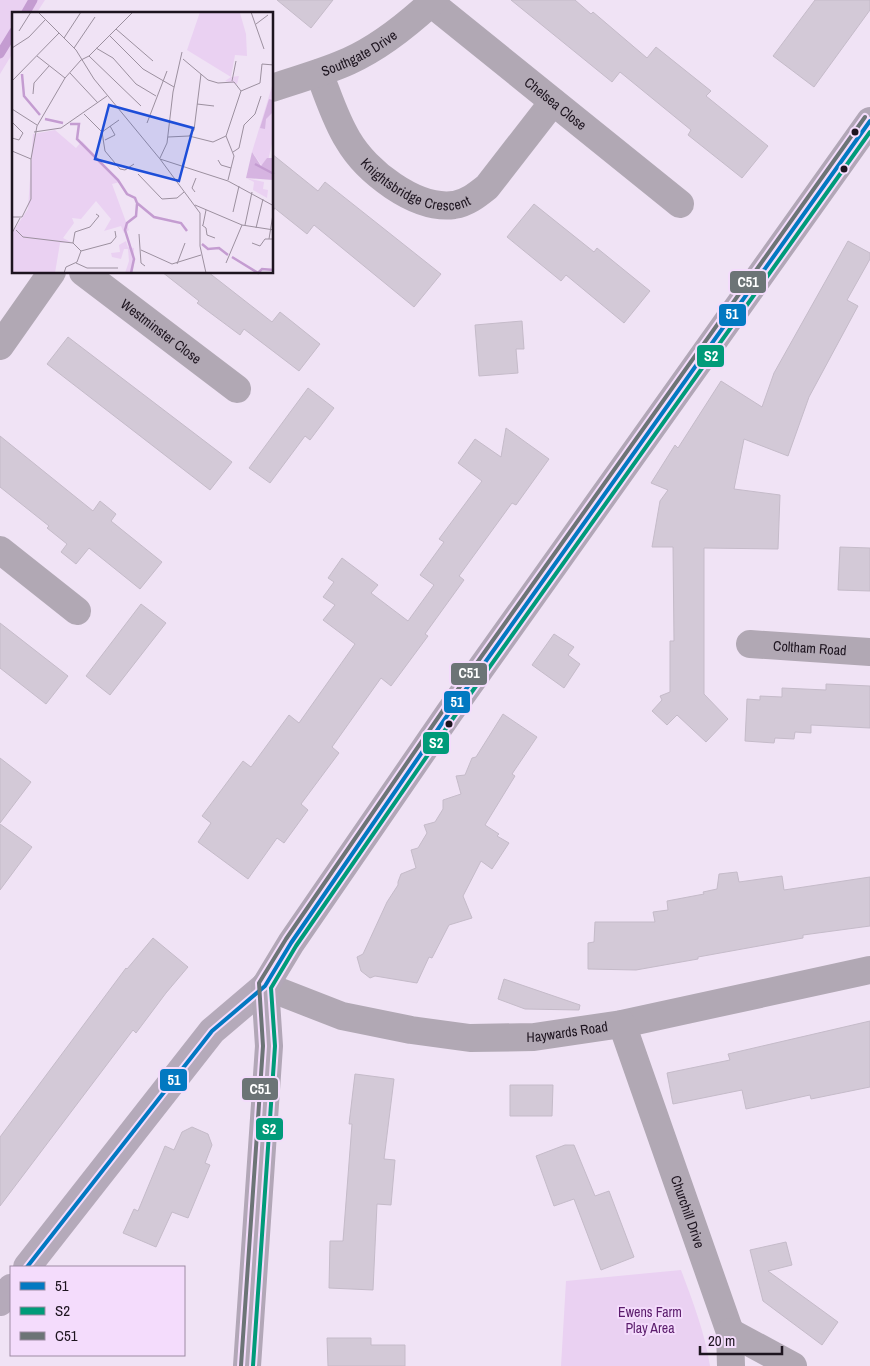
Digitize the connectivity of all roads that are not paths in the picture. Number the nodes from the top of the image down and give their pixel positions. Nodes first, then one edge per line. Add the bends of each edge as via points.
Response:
1 (432, 2) edge
2 (319, 73) junction
3 (274, 87) edge
4 (553, 102) junction
5 (870, 121) edge
6 (680, 204) dead end
7 (51, 274) edge
8 (86, 274) edge
9 (0, 346) edge
10 (238, 389) dead end
11 (0, 550) edge
12 (77, 611) dead end
13 (750, 644) dead end
14 (870, 652) edge
15 (870, 970) edge
16 (265, 986) junction
17 (622, 1024) junction
18 (28, 1266) edge
19 (10, 1289) edge
20 (0, 1302) edge
21 (730, 1332) junction
22 (247, 1366) edge
23 (731, 1366) edge
24 (792, 1366) edge

1 - 2 street, Southgate Drive via 379,45
1 - 4 street, Chelsea Close
2 - 3 street, Southgate Drive
2 - 4 street, Knightsbridge Crescent via 338,121 360,156 391,184 428,203 442,205 467,201 482,191
4 - 6 street, Chelsea Close
5 - 16 highway via 449,713
7 - 9 street
8 - 10 street, Westminster Close
11 - 12 street
13 - 14 street, Coltham Road
15 - 17 street, Haywards Road
16 - 17 street, Haywards Road via 342,1016 470,1038 534,1037
16 - 18 main road via 212,1031
16 - 22 highway via 269,1046
17 - 21 street, Churchill Drive
19 - 20 main road
21 - 23 street, Churchill Drive
21 - 24 street

